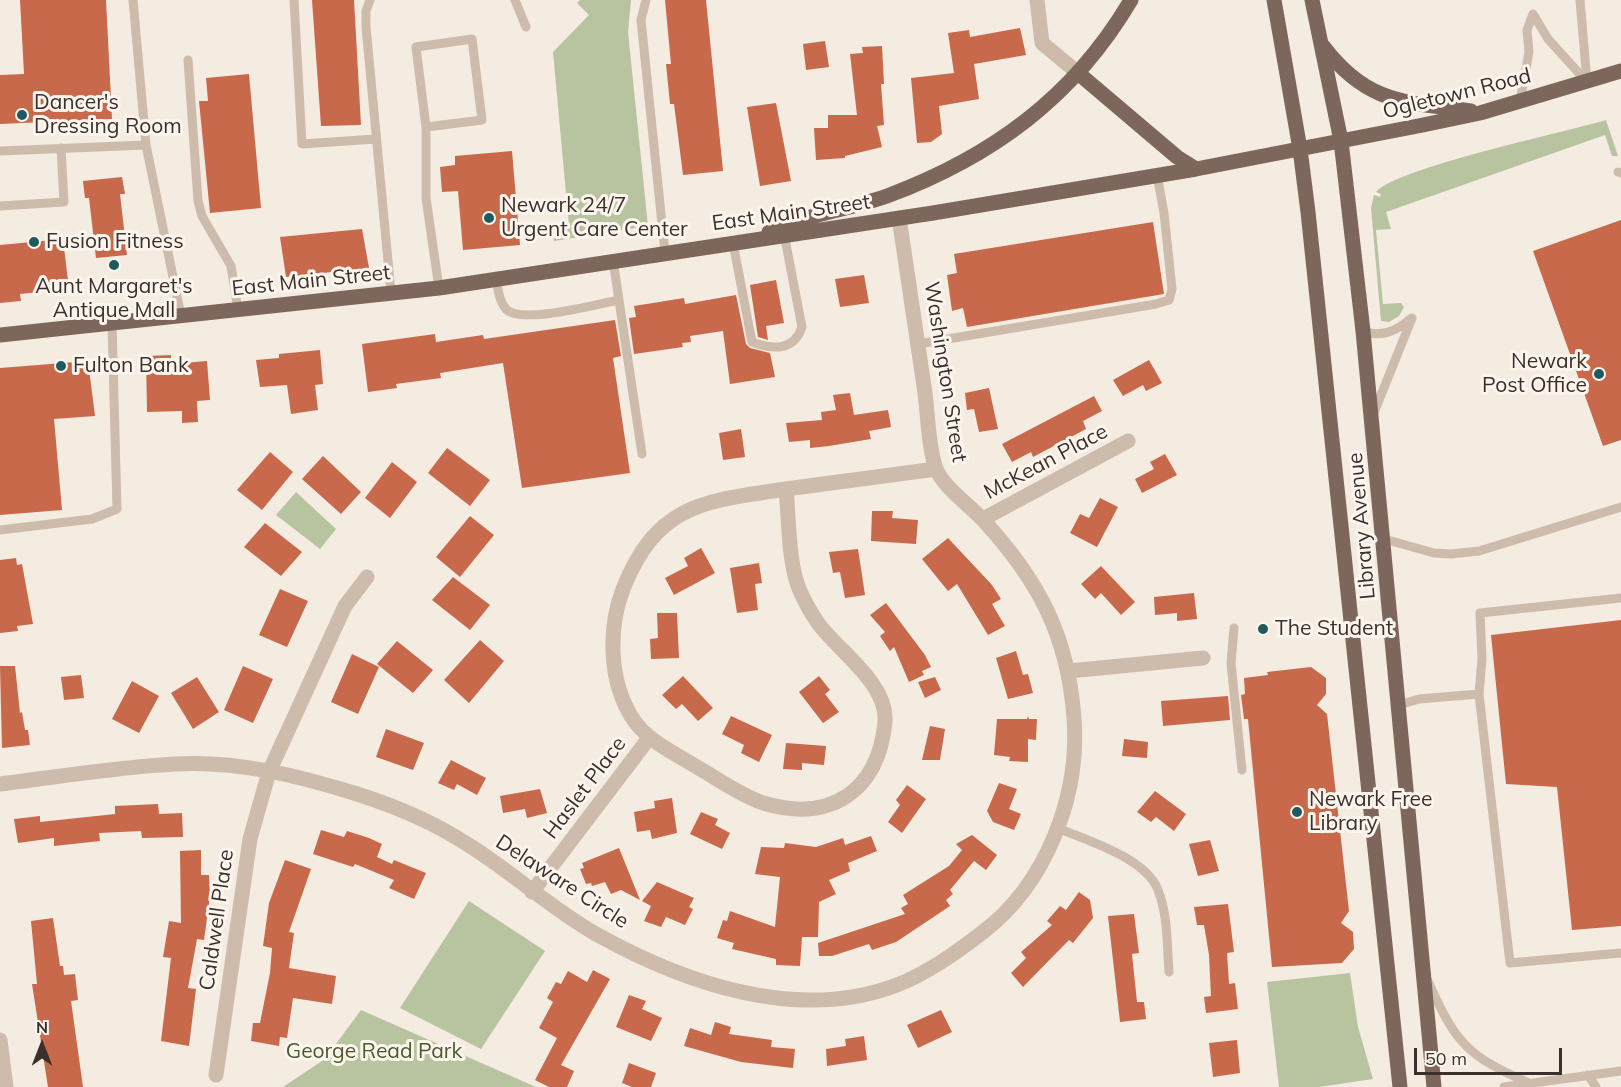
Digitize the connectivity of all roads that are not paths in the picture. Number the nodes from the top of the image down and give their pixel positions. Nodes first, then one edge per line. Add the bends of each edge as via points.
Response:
1 (133, 0) edge
2 (294, 0) edge
3 (370, 0) edge
4 (516, 0) edge
5 (646, 0) edge
6 (1037, 0) edge
7 (1131, 0) edge
8 (1274, 0) edge
9 (1312, 0) edge
10 (1580, 0) edge
11 (526, 27) dead end
12 (1320, 42) junction
13 (188, 60) dead end
14 (1621, 71) edge
15 (1078, 73) junction
16 (1587, 82) junction
17 (1520, 101) junction
18 (1480, 113) junction
19 (426, 127) junction
20 (376, 139) junction
21 (1341, 141) junction
22 (146, 145) junction
23 (61, 148) junction
24 (1300, 149) junction
25 (0, 151) edge
26 (1196, 169) junction
27 (1157, 175) junction
28 (0, 206) edge
29 (899, 218) junction
30 (784, 234) junction
31 (754, 239) junction
32 (734, 243) junction
33 (665, 253) junction
34 (613, 260) junction
35 (496, 278) junction
36 (439, 288) junction
37 (391, 293) junction
38 (619, 300) junction
39 (238, 310) junction
40 (181, 316) junction
41 (112, 323) junction
42 (1363, 331) junction
43 (0, 335) edge
44 (918, 344) junction
45 (1372, 417) junction
46 (1128, 441) dead end
47 (642, 454) dead end
48 (936, 470) junction
49 (786, 489) junction
50 (1621, 507) edge
51 (983, 519) junction
52 (0, 530) edge
53 (1384, 539) junction
54 (367, 578) dead end
55 (1621, 598) edge
56 (1234, 628) dead end
57 (1203, 658) dead end
58 (1069, 671) junction
59 (1479, 694) junction
60 (1399, 705) junction
61 (649, 738) junction
62 (1242, 770) dead end
63 (269, 772) junction
64 (0, 784) edge
65 (1058, 828) junction
66 (532, 891) junction
67 (1621, 953) edge
68 (1169, 972) dead end
69 (1425, 973) junction
70 (0, 1040) edge
71 (1621, 1071) edge
72 (216, 1075) dead end
73 (1588, 1075) junction
74 (1529, 1085) edge
75 (6, 1087) edge
76 (1400, 1087) edge
77 (1434, 1087) edge
78 (1504, 1087) edge
79 (1596, 1087) edge

1 - 22 lane
2 - 20 lane via 302,144
3 - 20 lane via 366,27
4 - 11 lane
5 - 33 lane via 641,20
6 - 15 street via 1042,43
7 - 15 main road
8 - 24 main road, Library Avenue
9 - 12 main road, Library Avenue
10 - 16 lane
12 - 18 main road via 1343,70 1369,90 1404,102
12 - 21 main road, Library Avenue
13 - 39 lane via 198,201 202,216 231,266
14 - 16 main road, Ogletown Road
15 - 26 main road
15 - 31 main road via 1028,121 968,159 888,196 791,222
16 - 17 main road, Ogletown Road
16 - 17 lane via 1548,39 1533,14 1527,30 1529,52
17 - 18 main road, Ogletown Road
18 - 21 main road, Ogletown Road
19 - 19 lane via 416,47 472,39 482,120
19 - 36 lane via 426,198
20 - 37 lane
21 - 24 main road, Ogletown Road
21 - 42 main road, Library Avenue
22 - 23 lane
22 - 40 lane
23 - 25 lane
23 - 28 lane via 64,202
24 - 26 main road, East Main Street
24 - 76 main road, Library Avenue
26 - 27 main road, East Main Street
27 - 29 main road, East Main Street
27 - 44 lane via 1172,289 1169,300
29 - 30 main road, East Main Street
29 - 44 street, Washington Street
30 - 31 main road, East Main Street
30 - 32 lane via 802,327 798,338 788,346 770,348 752,342
31 - 32 main road, East Main Street
32 - 33 main road, East Main Street
33 - 34 main road, East Main Street
34 - 35 main road, East Main Street
34 - 38 lane
35 - 36 main road, East Main Street
35 - 38 lane via 500,300 507,311 525,317
36 - 37 main road, East Main Street
37 - 39 main road, East Main Street
38 - 47 lane
39 - 40 main road, East Main Street
40 - 41 main road, East Main Street
41 - 43 main road, East Main Street
41 - 52 lane via 117,508 92,519
42 - 45 main road, Library Avenue
42 - 45 lane via 1386,333 1412,318
44 - 48 street, Washington Street
45 - 53 main road, Library Avenue
46 - 51 street, McKean Place
48 - 49 street
48 - 51 street, Washington Street
49 - 61 street via 713,500 693,507 656,534 632,568 616,612 612,650 631,716
49 - 61 street via 799,587 819,624 865,674 880,697 885,718 882,741 863,781 846,798 827,807 789,808 750,798
50 - 53 lane via 1479,551 1434,553
51 - 58 street, Washington Street via 1039,590 1062,642
53 - 60 main road, Library Avenue
54 - 63 street, Caldwell Place via 345,606
55 - 59 lane via 1480,613
56 - 62 lane via 1231,663
57 - 58 street
58 - 65 street, Delaware Circle via 1075,738 1071,776
59 - 60 lane via 1419,699
59 - 67 lane via 1510,963
60 - 69 main road, Library Avenue
61 - 66 street, Haslet Place
63 - 64 street, Delaware Circle via 176,764
63 - 66 street, Delaware Circle via 356,794 432,824 469,845
63 - 72 street, Caldwell Place via 250,838
65 - 66 street, Delaware Circle via 1032,878 989,928 928,970 896,986 855,996 814,1000 770,998 699,980 594,933
65 - 68 lane via 1146,871 1158,888
69 - 74 lane via 1460,1042
69 - 77 main road, Library Avenue
70 - 75 street
71 - 73 lane
73 - 74 lane
73 - 79 lane
74 - 78 lane

